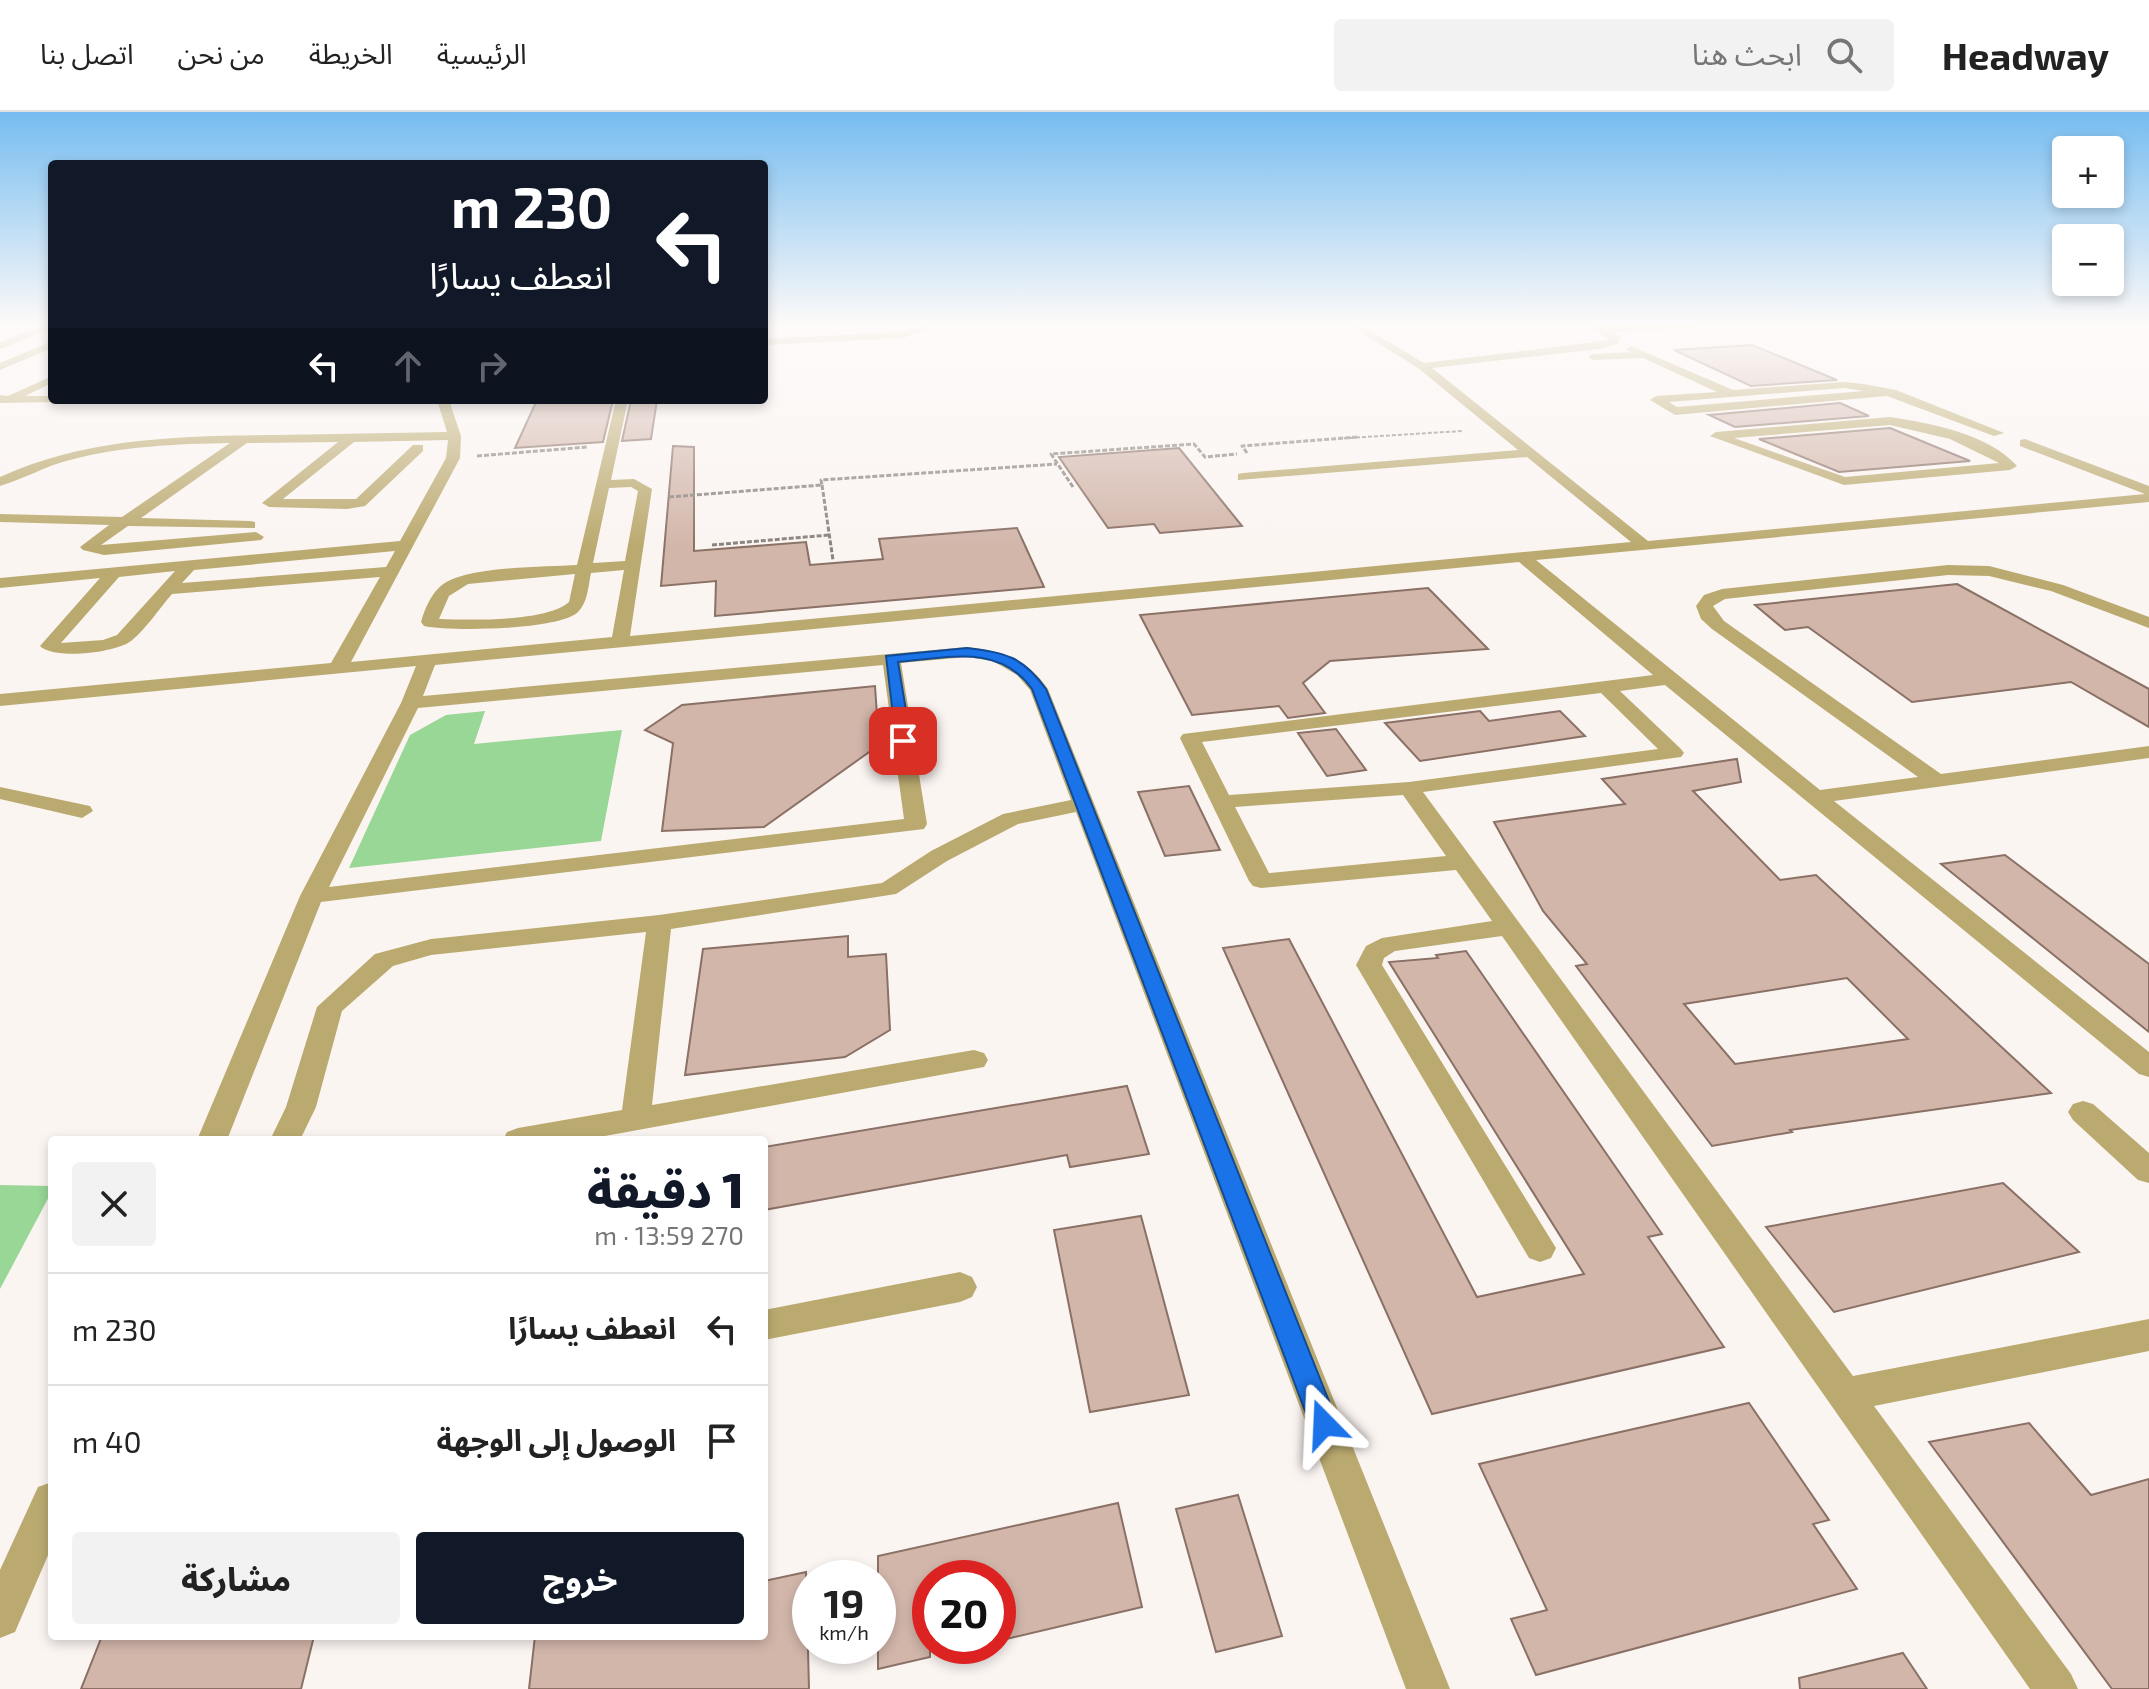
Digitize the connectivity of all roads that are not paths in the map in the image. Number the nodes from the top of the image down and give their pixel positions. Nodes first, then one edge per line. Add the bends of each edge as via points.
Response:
1 (4, 399) edge
2 (1462, 399) edge
3 (1674, 399) edge
4 (1817, 399) edge
5 (1910, 399) edge
6 (48, 400) edge
7 (444, 404) edge
8 (621, 404) edge
9 (455, 436) junction
10 (2009, 436) junction
11 (351, 438) junction
12 (245, 439) junction
13 (1960, 440) junction
14 (418, 448) dead end
15 (1530, 453) junction
16 (0, 473) edge
17 (17, 473) junction
18 (1243, 477) dead end
19 (0, 482) edge
20 (603, 484) junction
21 (2149, 491) edge
22 (2149, 498) edge
23 (0, 518) edge
24 (124, 521) junction
25 (256, 537) junction
26 (405, 545) junction
27 (1645, 546) junction
28 (1525, 559) junction
29 (248, 560) junction
30 (226, 562) junction
31 (189, 565) junction
32 (632, 565) junction
33 (584, 569) junction
34 (391, 571) junction
35 (114, 572) junction
36 (0, 583) edge
37 (168, 589) junction
38 (2149, 623) edge
39 (620, 642) junction
40 (428, 659) junction
41 (891, 659) junction
42 (338, 668) junction
43 (1669, 679) junction
44 (1605, 687) junction
45 (0, 700) edge
46 (411, 703) junction
47 (2149, 752) edge
48 (1937, 781) junction
49 (1409, 788) junction
50 (0, 793) edge
51 (1818, 797) junction
52 (1222, 802) junction
53 (1084, 804) junction
54 (82, 811) dead end
55 (1462, 862) junction
56 (312, 896) junction
57 (659, 923) junction
58 (1510, 927) junction
59 (974, 1060) dead end
60 (2149, 1067) edge
61 (2083, 1112) dead end
62 (636, 1119) junction
63 (214, 1136) edge
64 (287, 1136) edge
65 (540, 1136) edge
66 (2149, 1171) edge
67 (1540, 1248) dead end
68 (960, 1287) dead end
69 (768, 1324) edge
70 (2149, 1335) edge
71 (1845, 1395) junction
72 (48, 1510) edge
73 (0, 1617) edge
74 (1428, 1689) edge
75 (2056, 1689) edge

1 - 6 lane
2 - 15 lane
3 - 4 lane via 1656,400 1675,411
5 - 10 lane
7 - 9 lane
8 - 20 lane
9 - 11 lane
9 - 26 lane via 453,458
10 - 13 lane
10 - 21 lane
11 - 12 lane
11 - 14 lane via 269,503 360,503
12 - 17 lane via 87,451
12 - 24 lane
13 - 13 lane via 1914,423 1890,421 1716,436 1844,481 2010,466
15 - 18 lane
15 - 27 lane
16 - 17 lane
17 - 19 lane
20 - 32 lane via 645,489
20 - 33 lane
22 - 27 lane
23 - 24 lane
24 - 25 lane via 257,525 262,528
24 - 25 lane via 88,547
25 - 29 lane via 259,543
25 - 30 lane via 239,545
26 - 29 lane
26 - 34 lane
27 - 28 lane
28 - 39 lane
28 - 43 lane
29 - 30 lane
30 - 31 lane
31 - 35 lane
31 - 37 lane
32 - 33 lane
32 - 39 lane
33 - 33 lane via 577,602 562,614 449,626 430,622 443,591 461,580
34 - 37 lane
34 - 42 lane
35 - 36 lane
35 - 37 lane via 49,646 105,645 123,639
38 - 48 lane via 2036,581 1978,570 1722,594 1704,606 1718,625
39 - 40 lane
40 - 42 lane
40 - 46 lane
41 - 46 lane
41 - 53 lane via 967,652 1001,656 1025,670 1039,689
41 - 56 lane via 916,824
42 - 45 lane
43 - 44 lane
43 - 51 lane
44 - 49 lane via 1674,753
44 - 52 lane via 1190,738
46 - 56 lane
47 - 48 lane
48 - 51 lane
49 - 52 lane
49 - 55 lane
50 - 54 lane
51 - 60 lane
52 - 55 lane via 1261,881
53 - 57 lane via 1011,819 888,889
53 - 74 lane
55 - 58 lane
56 - 63 lane
57 - 62 lane
57 - 64 lane via 431,947 384,960 330,1007 301,1107
58 - 67 lane via 1396,942 1372,954 1369,965
58 - 71 lane
59 - 62 lane
61 - 66 lane
62 - 65 lane
68 - 69 lane
70 - 71 lane
71 - 75 lane
72 - 73 lane

